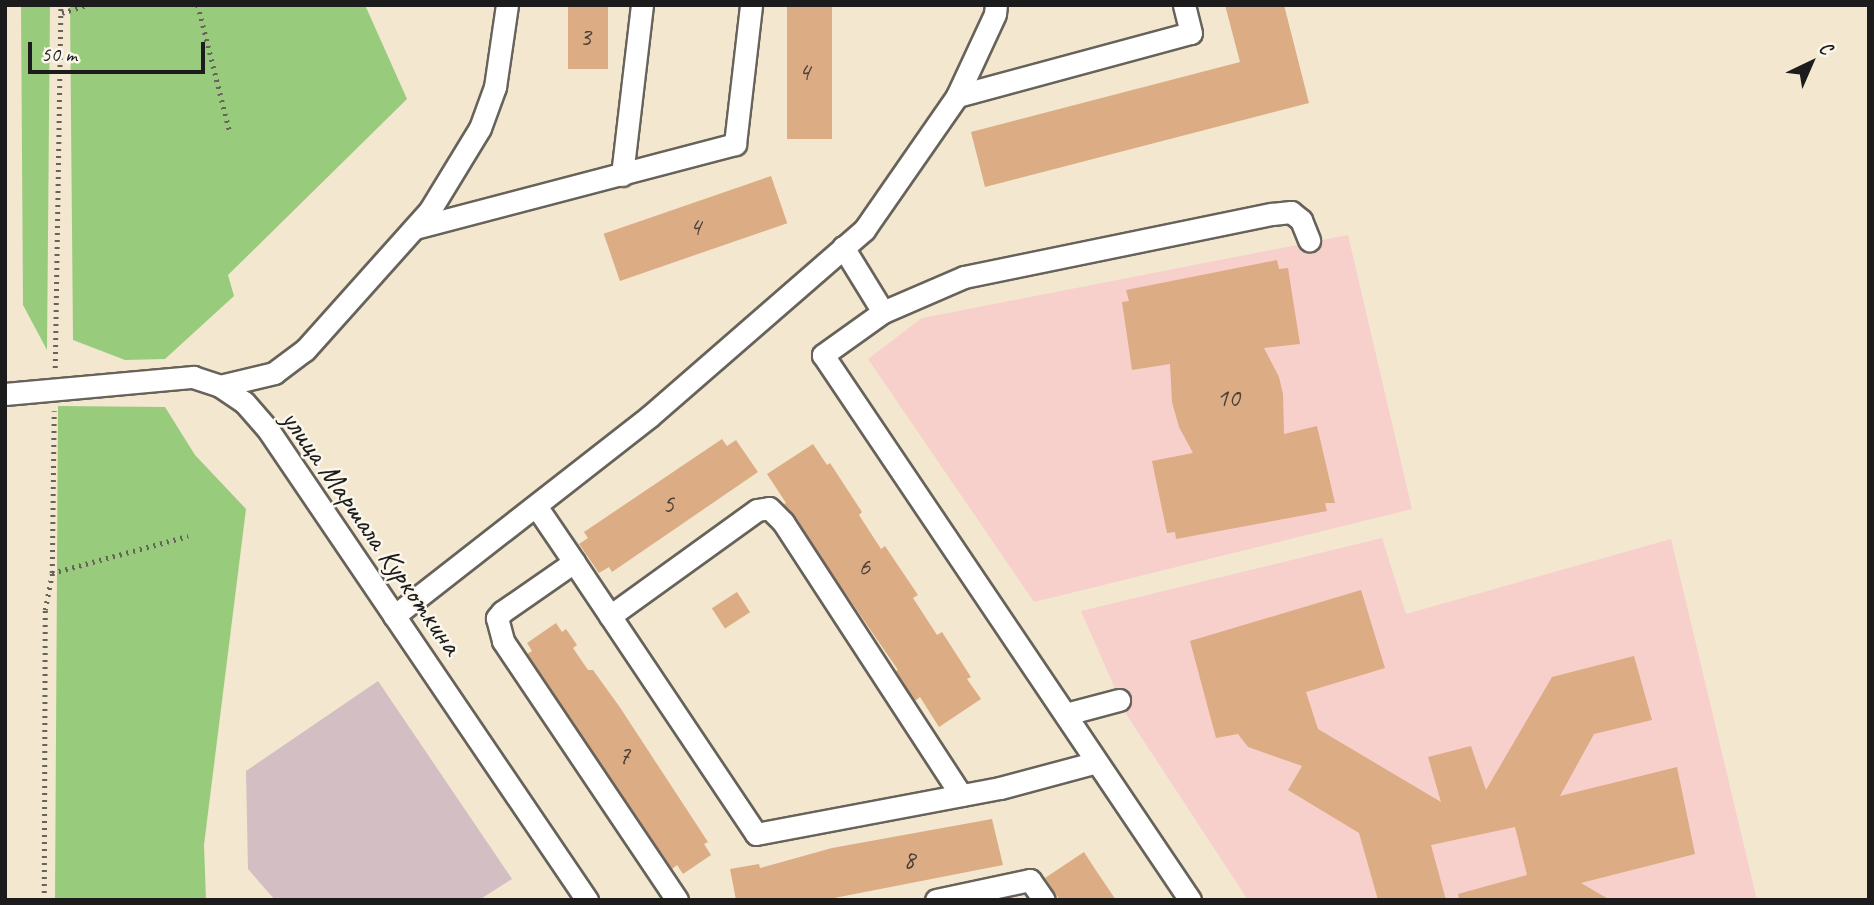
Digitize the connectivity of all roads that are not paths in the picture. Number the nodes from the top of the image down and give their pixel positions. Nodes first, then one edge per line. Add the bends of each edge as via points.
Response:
1 (507, 5) edge
2 (642, 5) edge
3 (751, 5) edge
4 (996, 5) edge
5 (1184, 5) edge
6 (957, 96) junction
7 (622, 175) junction
8 (415, 228) junction
9 (1309, 240) dead end
10 (843, 247) junction
11 (883, 312) junction
12 (220, 386) junction
13 (5, 394) edge
14 (536, 506) junction
15 (574, 562) junction
16 (394, 616) junction
17 (610, 616) junction
18 (1119, 700) dead end
19 (1066, 714) junction
20 (1097, 762) junction
21 (961, 795) junction
22 (587, 900) edge
23 (677, 900) edge
24 (936, 900) edge
25 (1044, 900) edge
26 (1190, 900) edge

1 - 8 street via 495,87 480,128 458,169
2 - 7 street
3 - 7 street via 735,144
4 - 6 street
5 - 6 street via 1191,33
6 - 10 street via 864,230
7 - 8 street
8 - 12 street via 305,350 274,373
9 - 11 street via 1301,220 1291,212 1272,214 964,277
10 - 11 street
10 - 14 street via 650,416
11 - 19 street via 823,355
12 - 13 street, улица Маршала Куркоткина via 193,377
12 - 16 street, улица Маршала Куркоткина via 244,402 269,431
14 - 15 street
14 - 16 street
15 - 17 street
15 - 23 street via 502,612 497,618 500,631
16 - 22 street, улица Маршала Куркоткина
17 - 21 street via 756,834
17 - 21 street via 757,510 769,508 783,522
18 - 19 street
19 - 20 street
20 - 21 street
20 - 26 street
24 - 25 street via 1030,880

